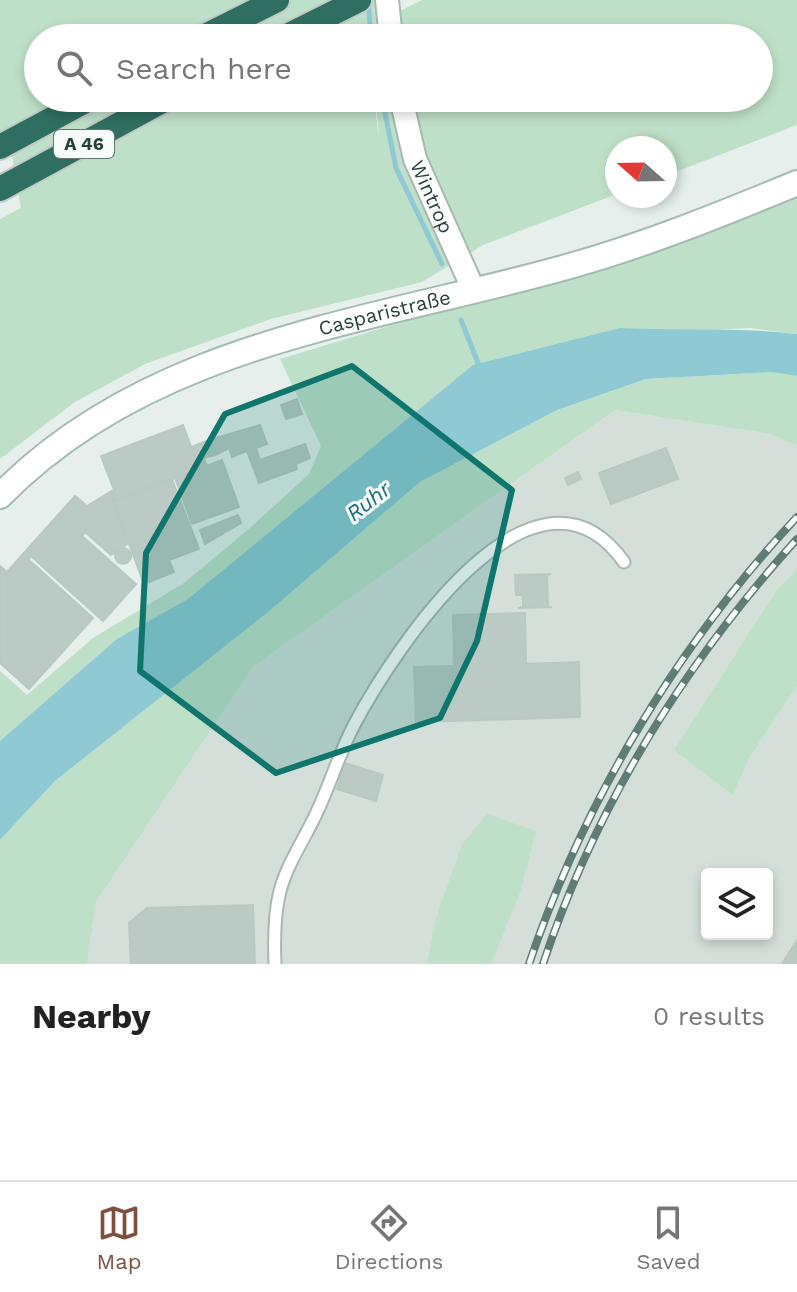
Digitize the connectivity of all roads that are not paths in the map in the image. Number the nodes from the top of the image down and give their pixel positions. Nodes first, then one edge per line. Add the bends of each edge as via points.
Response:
1 (277, 0) edge
2 (359, 0) edge
3 (387, 0) edge
4 (229, 24) edge
5 (311, 24) edge
6 (390, 24) edge
7 (65, 112) edge
8 (142, 112) edge
9 (404, 112) edge
10 (0, 147) edge
11 (797, 183) edge
12 (0, 189) edge
13 (474, 291) junction
14 (0, 496) edge
15 (624, 562) dead end
16 (275, 964) edge

1 - 4 highway
2 - 5 highway
3 - 6 street
7 - 10 highway, A 46
8 - 12 highway, A 46
9 - 13 street, Wintrop via 415,159
11 - 13 main road, Casparistraße via 628,249
13 - 14 main road, Casparistraße via 285,337 211,362 110,409 59,442
15 - 16 lane via 610,545 581,526 559,521 541,525 481,559 430,612 352,728 289,867 280,892

